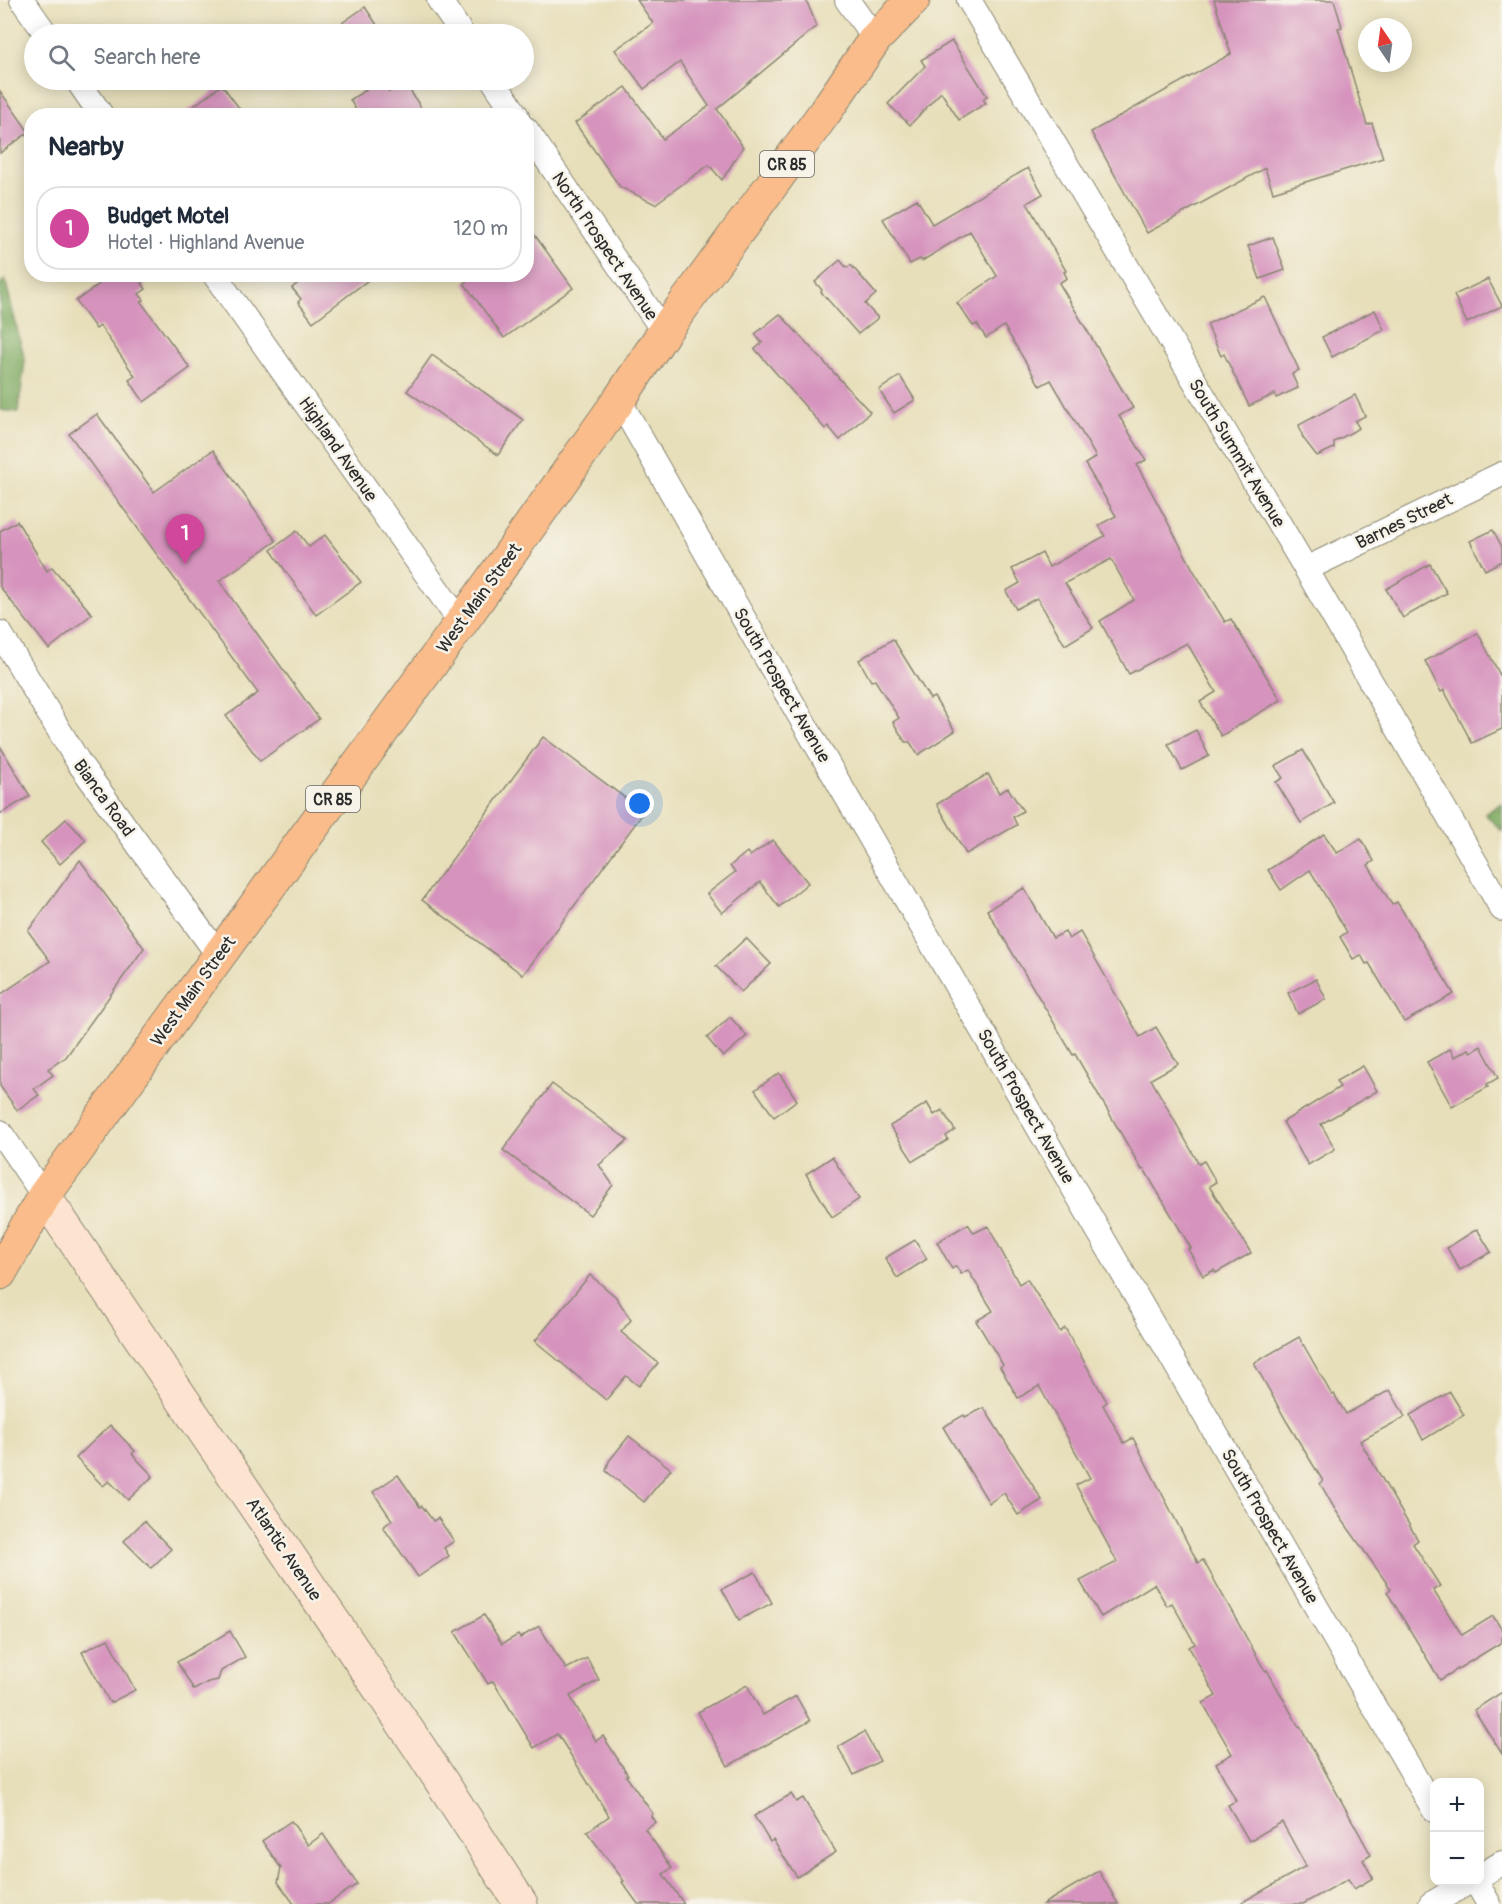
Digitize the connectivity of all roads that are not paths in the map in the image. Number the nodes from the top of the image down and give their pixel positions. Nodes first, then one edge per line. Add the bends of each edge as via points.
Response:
1 (22, 0) edge
2 (439, 0) edge
3 (847, 0) edge
4 (913, 0) edge
5 (969, 0) edge
6 (39, 24) edge
7 (455, 24) edge
8 (875, 39) junction
9 (84, 90) edge
10 (500, 90) edge
11 (96, 108) edge
12 (512, 108) edge
13 (534, 141) edge
14 (220, 282) edge
15 (664, 332) junction
16 (619, 400) junction
17 (1502, 474) edge
18 (1306, 569) junction
19 (461, 623) junction
20 (0, 633) edge
21 (1502, 909) edge
22 (219, 956) junction
23 (0, 1131) edge
24 (44, 1196) junction
25 (0, 1273) edge
26 (1430, 1803) edge
27 (1502, 1863) edge
28 (1484, 1872) edge
29 (1461, 1886) edge
30 (1479, 1886) edge
31 (521, 1904) edge
32 (1431, 1904) edge
33 (1489, 1904) edge

1 - 6 street
2 - 7 street
3 - 8 street
4 - 8 main road, West Main Street / CR 85
5 - 18 street, South Summit Avenue
8 - 15 main road, West Main Street / CR 85
9 - 11 street
10 - 12 street
13 - 15 street, North Prospect Avenue
14 - 19 street, Highland Avenue
15 - 16 main road, West Main Street / CR 85
16 - 19 main road, West Main Street / CR 85
16 - 26 street, South Prospect Avenue
17 - 18 street, Barnes Street
18 - 21 street, South Summit Avenue
19 - 22 main road, West Main Street / CR 85
20 - 22 street, Bianca Road via 79,763
22 - 24 main road, West Main Street / CR 85
23 - 24 street
24 - 25 main road, CR 85
24 - 31 street, Atlantic Avenue via 419,1747
27 - 28 street
29 - 32 street
30 - 33 street

